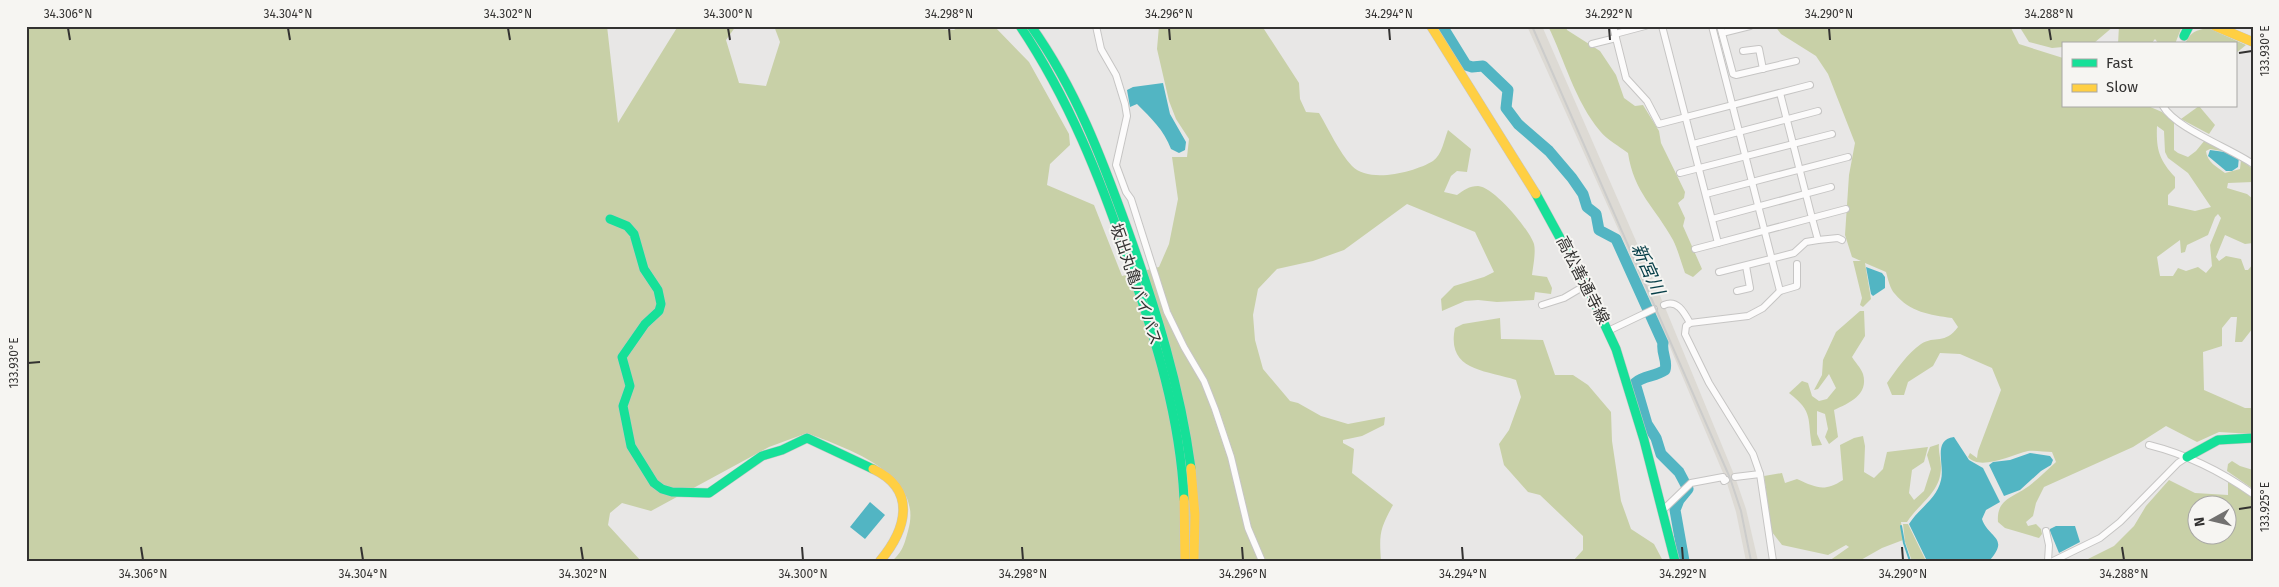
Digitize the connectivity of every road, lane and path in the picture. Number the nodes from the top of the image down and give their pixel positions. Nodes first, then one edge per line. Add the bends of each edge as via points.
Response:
1 (1020, 26) edge
2 (1096, 26) edge
3 (1431, 26) edge
4 (1613, 26) edge
5 (1645, 26) edge
6 (1662, 26) edge
7 (1712, 26) edge
8 (1750, 26) edge
9 (2189, 26) edge
10 (2215, 26) edge
11 (1032, 27) edge
12 (1721, 30) edge
13 (1615, 36) junction
14 (2183, 40) edge
15 (2253, 42) edge
16 (1592, 44) dead end
17 (1743, 51) dead end
18 (1796, 61) dead end
19 (1763, 69) junction
20 (1810, 85) dead end
21 (1780, 93) junction
22 (1733, 105) junction
23 (2166, 108) edge
24 (1818, 111) dead end
25 (1686, 118) junction
26 (1787, 120) junction
27 (1740, 132) junction
28 (1832, 134) dead end
29 (1693, 144) junction
30 (1793, 144) junction
31 (1746, 156) junction
32 (1848, 157) dead end
33 (2253, 164) edge
34 (1699, 168) junction
35 (1800, 170) junction
36 (1680, 173) dead end
37 (1753, 182) junction
38 (1831, 187) dead end
39 (1706, 194) junction
40 (1806, 194) junction
41 (1760, 206) junction
42 (1846, 210) dead end
43 (1812, 218) junction
44 (1712, 219) junction
45 (610, 220) dead end
46 (1766, 230) junction
47 (1818, 240) junction
48 (1842, 240) dead end
49 (1718, 243) junction
50 (1695, 249) dead end
51 (1773, 258) junction
52 (1797, 264) dead end
53 (1746, 266) junction
54 (1719, 272) dead end
55 (1586, 286) junction
56 (1737, 291) dead end
57 (1780, 291) junction
58 (1542, 305) dead end
59 (1664, 305) dead end
60 (1650, 311) dead end
61 (1167, 312) junction
62 (1158, 315) junction
63 (1148, 318) junction
64 (1690, 323) junction
65 (1608, 331) junction
66 (2253, 438) edge
67 (2149, 445) dead end
68 (2188, 457) junction
69 (1760, 474) junction
70 (1735, 477) dead end
71 (1726, 480) dead end
72 (2253, 494) edge
73 (1663, 510) junction
74 (2046, 531) dead end
75 (880, 561) edge
76 (1186, 561) edge
77 (1194, 561) edge
78 (1262, 561) edge
79 (1675, 561) edge
80 (1773, 561) edge
81 (2048, 561) edge
82 (2053, 561) edge

1 - 63 main road, 坂出丸亀バイパス via 1052,75 1076,122 1105,193
2 - 61 street via 1101,49 1116,75 1127,116 1116,165 1131,199
3 - 55 main road, 高松善通寺線 via 1542,202
4 - 13 street
5 - 13 street
6 - 25 street
7 - 22 street
8 - 12 street
9 - 14 main road
10 - 15 main road
11 - 62 main road, 坂出丸亀バイパス via 1065,80 1098,150
12 - 19 street via 1733,74
13 - 16 street
13 - 25 street via 1626,78 1648,101 1659,124
17 - 19 street via 1759,49
18 - 19 street
20 - 21 street
21 - 22 street
21 - 26 street
22 - 25 street
22 - 27 street
23 - 33 street via 2174,119
24 - 26 street
25 - 29 street
26 - 27 street
26 - 30 street
27 - 29 street
27 - 31 street
28 - 30 street
29 - 34 street
30 - 31 street
30 - 35 street
31 - 34 street
31 - 37 street
32 - 35 street
34 - 36 street
34 - 39 street
35 - 37 street
35 - 40 street
37 - 39 street
37 - 41 street
38 - 40 street
39 - 44 street
40 - 41 street
40 - 43 street
41 - 44 street
41 - 46 street
42 - 43 street
43 - 46 street
43 - 47 street
44 - 49 street
45 - 75 main road via 628,226 634,234 644,269 661,297 659,311 645,324 622,358 630,386 623,406 631,446 654,483 672,492 709,493 762,456 806,438 883,475 899,494 905,519 901,532
46 - 49 street
46 - 51 street
47 - 48 street
47 - 51 street via 1806,242 1794,253
49 - 50 street
51 - 53 street
51 - 57 street
52 - 57 street via 1798,286
53 - 54 street
53 - 56 street via 1750,288
55 - 58 street
55 - 65 main road, 高松善通寺線
57 - 64 street via 1763,308 1748,316
59 - 64 street via 1676,303
60 - 65 street
61 - 62 street
61 - 78 street via 1204,381 1215,409 1231,457 1248,528
62 - 63 street
62 - 77 main road, 坂出丸亀バイパス via 1180,391 1191,450 1195,502
63 - 76 main road, 坂出丸亀バイパス via 1168,384 1182,452
64 - 69 street via 1685,334 1689,345 1753,454
65 - 73 main road, 高松善通寺線 via 1628,387
66 - 68 main road via 2230,436 2214,439
67 - 68 street
68 - 72 street
68 - 82 street via 2100,538
69 - 70 street
69 - 80 street
71 - 73 street via 1723,477 1687,487
73 - 79 main road, 高松善通寺線
74 - 81 street

